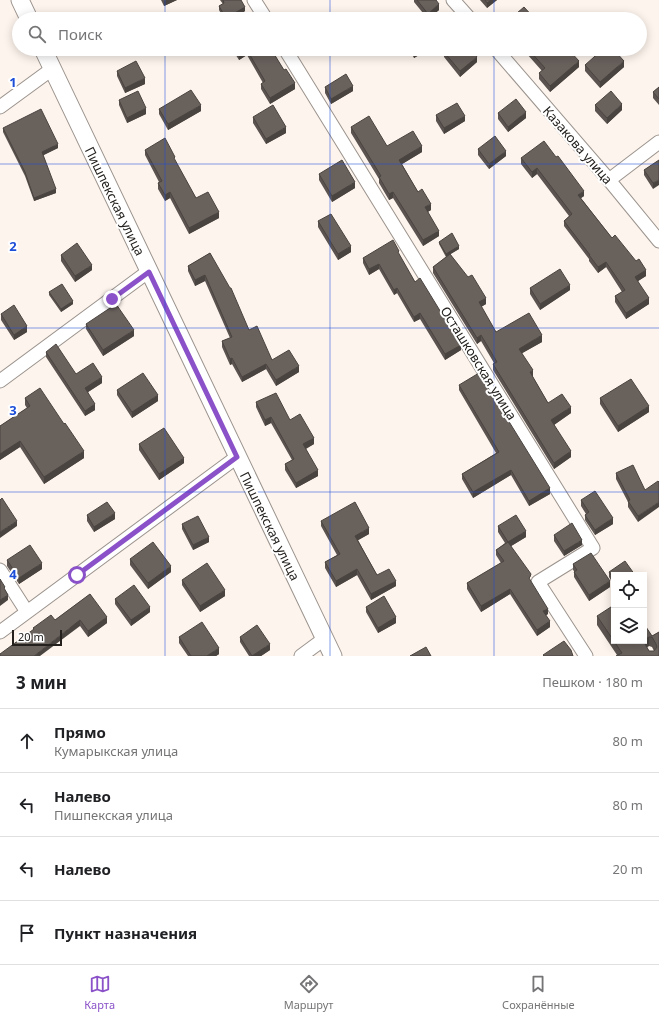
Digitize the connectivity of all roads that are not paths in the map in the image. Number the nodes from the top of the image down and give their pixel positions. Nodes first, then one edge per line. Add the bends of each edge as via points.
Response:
1 (20, 0) edge
2 (254, 0) edge
3 (453, 0) edge
4 (26, 12) edge
5 (262, 12) edge
6 (464, 12) edge
7 (46, 56) edge
8 (289, 56) edge
9 (502, 56) edge
10 (52, 69) junction
11 (0, 107) edge
12 (659, 142) edge
13 (609, 180) junction
14 (659, 241) edge
15 (149, 272) junction
16 (0, 381) edge
17 (237, 457) junction
18 (0, 570) edge
19 (28, 612) junction
20 (0, 632) edge
21 (324, 639) junction
22 (301, 656) edge
23 (332, 656) edge
24 (586, 656) edge

1 - 4 street
2 - 5 street
3 - 6 street
7 - 10 street, Пишпекская улица
8 - 24 street, Осташковская улица via 593,548 538,582
9 - 13 street, Казакова улица
10 - 11 street
10 - 15 street, Пишпекская улица
12 - 13 street
13 - 14 street, Казакова улица
15 - 16 street
15 - 17 street, Пишпекская улица
17 - 19 street
17 - 21 street, Пишпекская улица
18 - 19 street
19 - 20 street
21 - 22 street
21 - 23 street, Пишпекская улица

